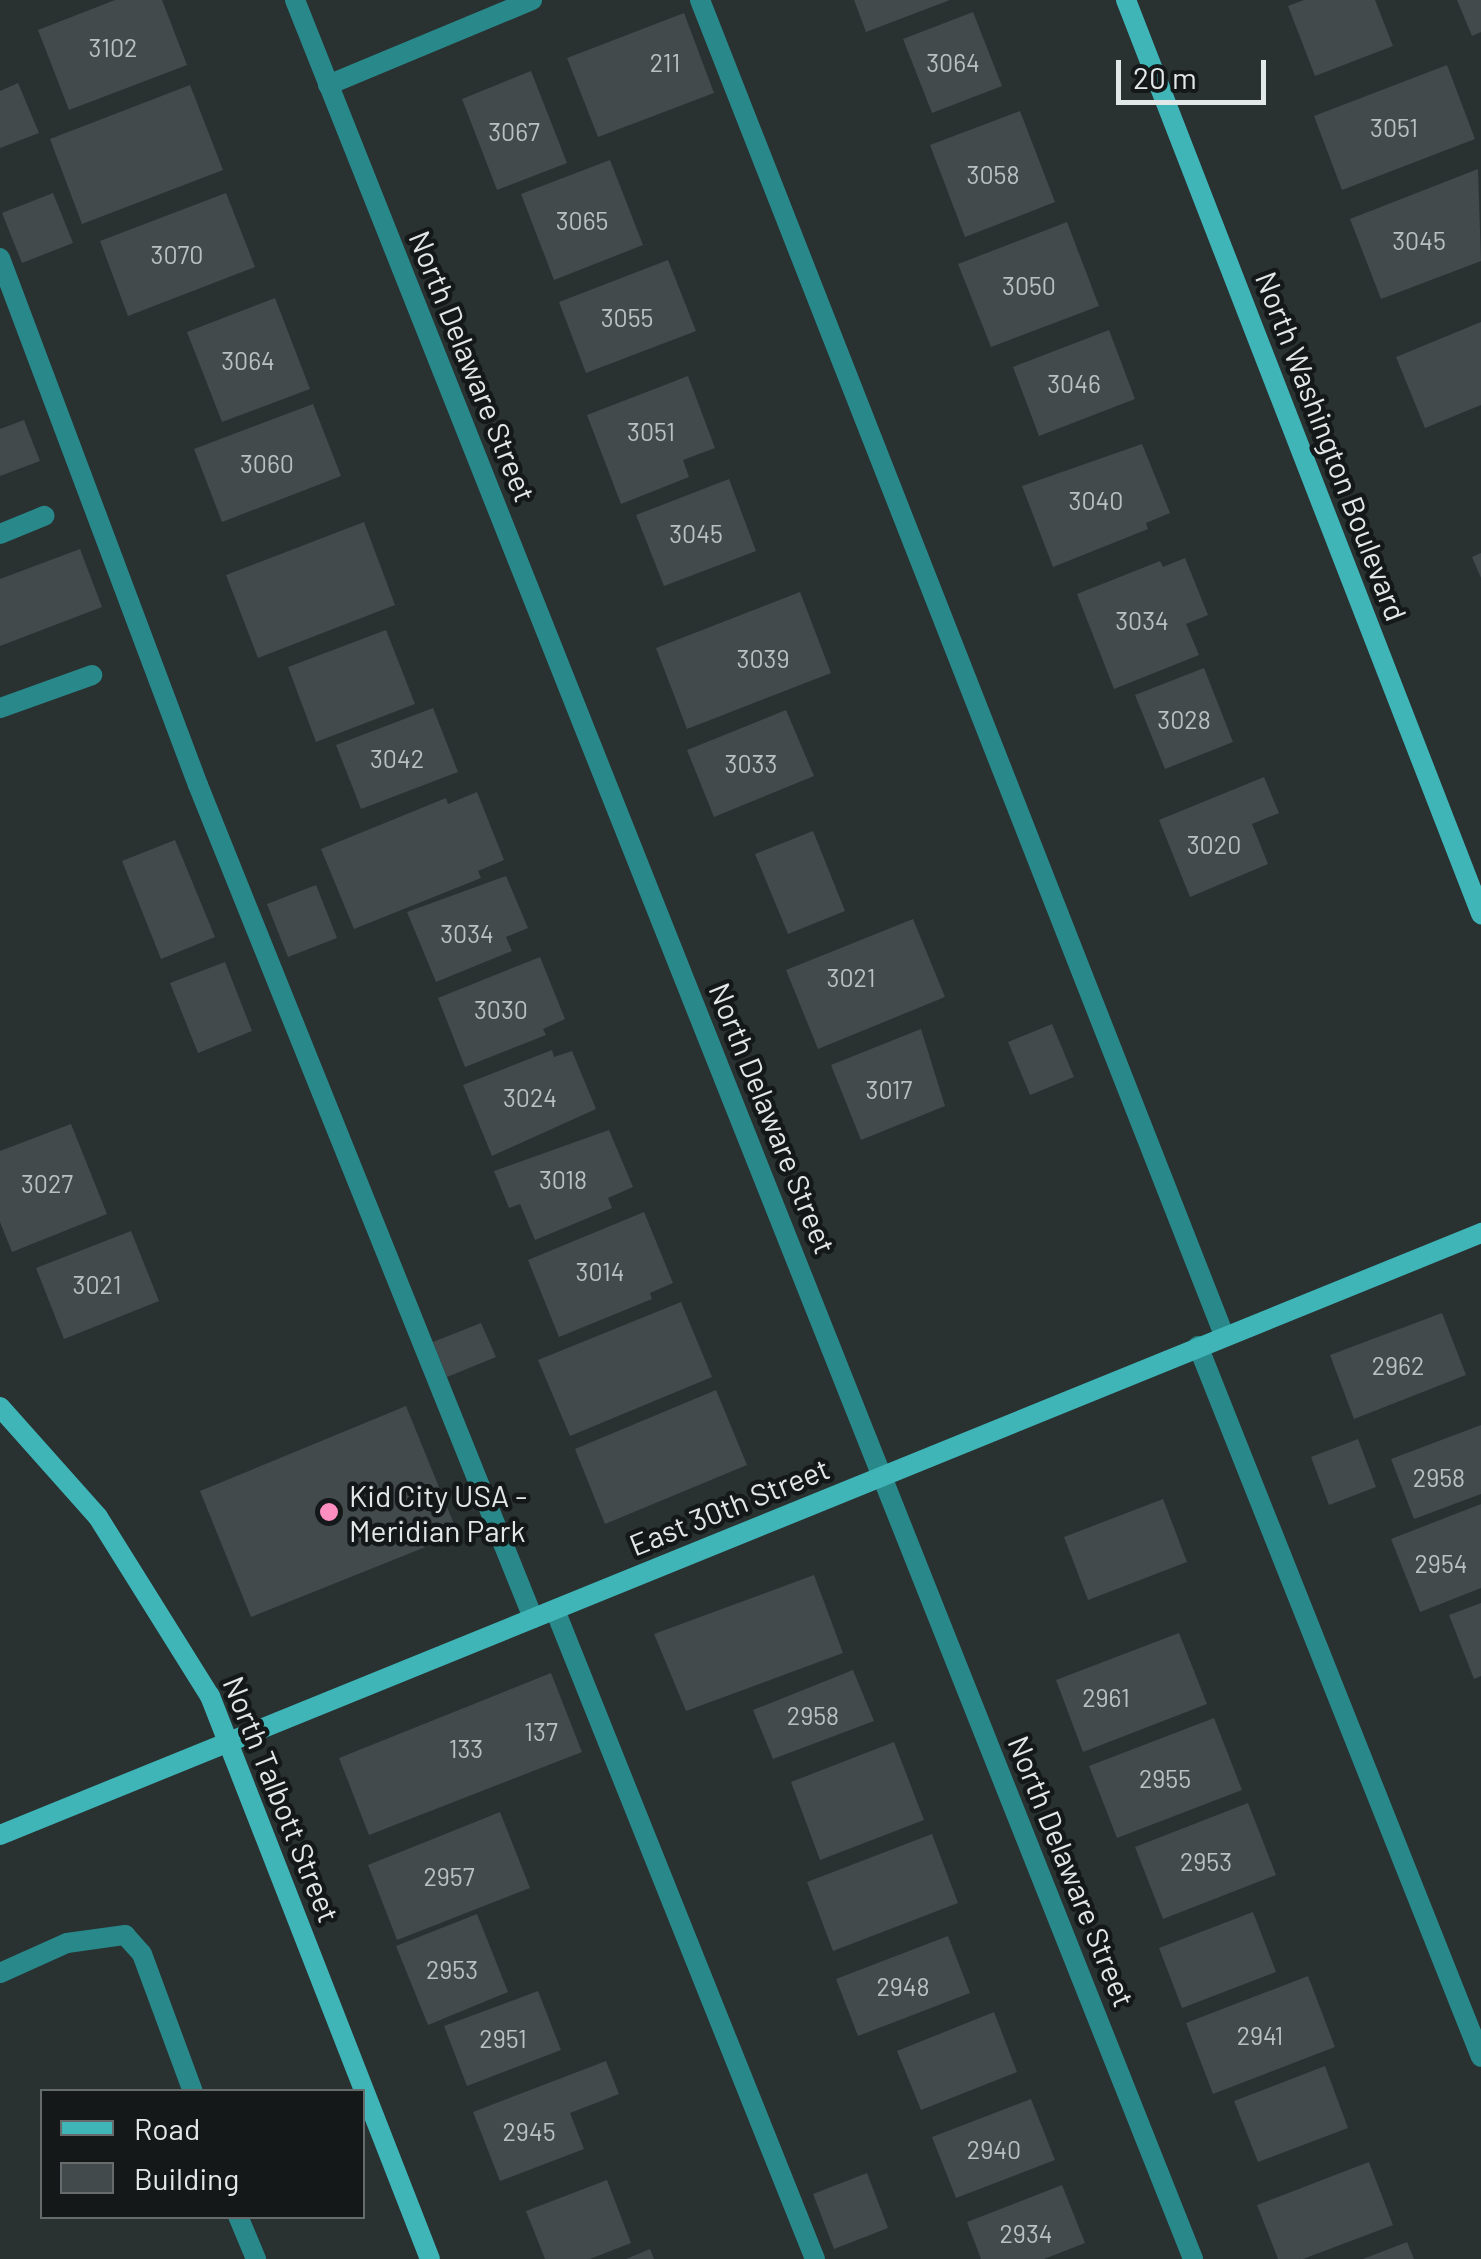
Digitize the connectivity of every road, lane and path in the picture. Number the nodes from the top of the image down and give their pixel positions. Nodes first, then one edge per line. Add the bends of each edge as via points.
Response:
1 (295, 0) edge
2 (532, 0) edge
3 (700, 0) edge
4 (1126, 0) edge
5 (328, 85) junction
6 (0, 258) edge
7 (44, 516) dead end
8 (0, 534) edge
9 (92, 674) dead end
10 (0, 708) edge
11 (1481, 914) edge
12 (1481, 1234) edge
13 (1224, 1336) junction
14 (1198, 1346) junction
15 (0, 1406) edge
16 (884, 1474) junction
17 (554, 1610) junction
18 (534, 1618) junction
19 (231, 1742) junction
20 (0, 1836) edge
21 (0, 1973) edge
22 (1481, 2057) edge
23 (191, 2089) edge
24 (365, 2089) edge
25 (365, 2090) edge
26 (239, 2219) edge
27 (256, 2259) edge
28 (430, 2259) edge
29 (815, 2259) edge
30 (1193, 2259) edge

1 - 5 street, North Delaware Street
2 - 5 street
3 - 13 street
4 - 11 street, North Washington Boulevard
5 - 16 street, North Delaware Street
6 - 18 street via 198,785
7 - 8 street
9 - 10 street
12 - 13 street, East 30th Street
13 - 14 street, East 30th Street
14 - 16 street, East 30th Street
14 - 22 street
15 - 19 street, North Talbott Street via 68,1480 140,1575
16 - 17 street, East 30th Street
16 - 30 street, North Delaware Street
17 - 18 street, East 30th Street
17 - 29 street
18 - 19 street, East 30th Street
19 - 20 street, East 30th Street
19 - 24 street, North Talbott Street
21 - 23 street via 68,1943 125,1936 142,1954
25 - 28 street, North Talbott Street
26 - 27 street

